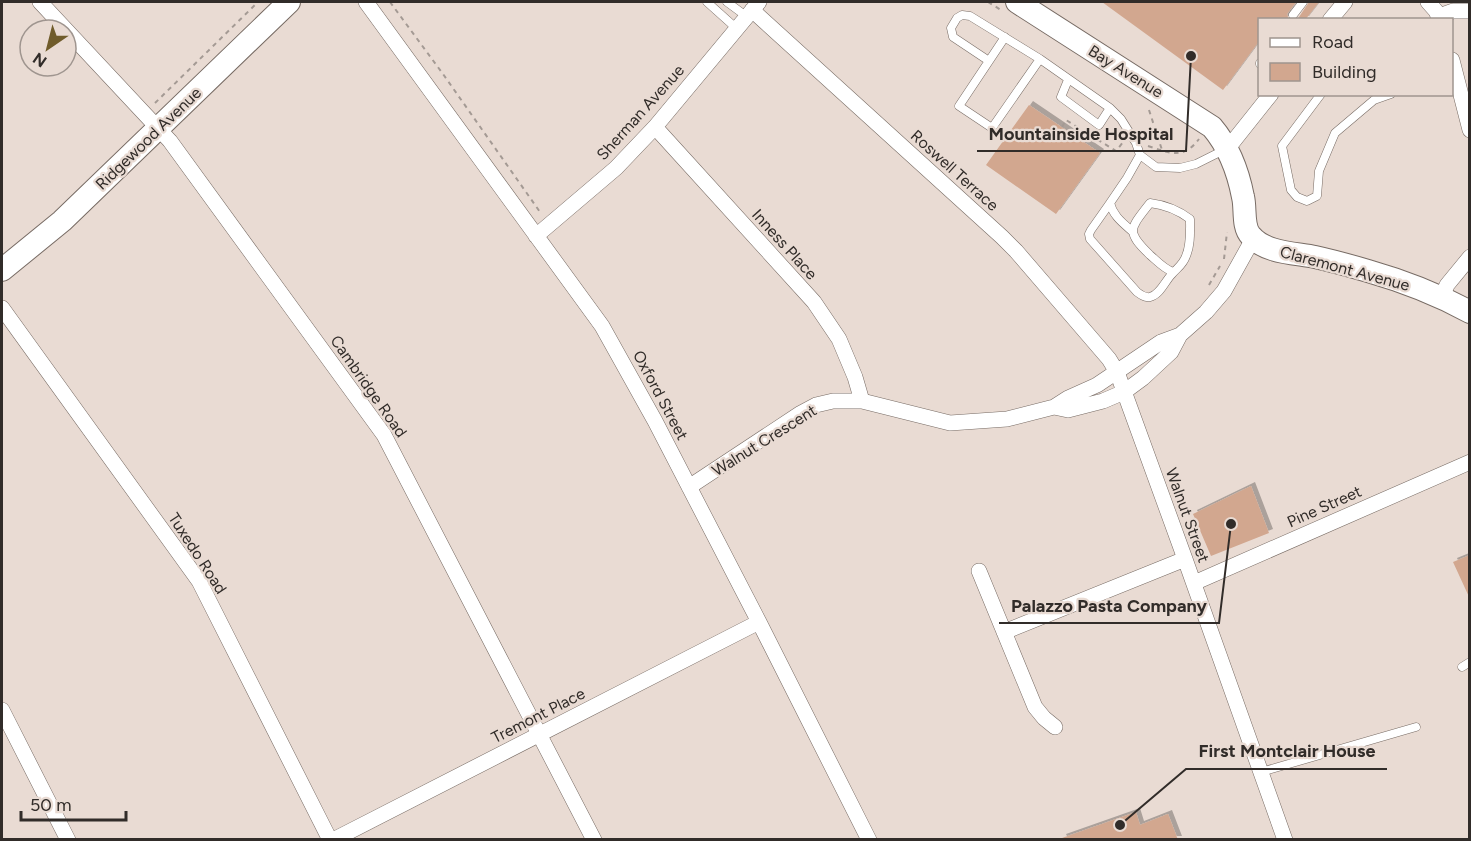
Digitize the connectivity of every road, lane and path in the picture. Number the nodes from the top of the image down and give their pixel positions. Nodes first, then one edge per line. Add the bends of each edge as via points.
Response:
1 (40, 2) edge
2 (258, 2) edge
3 (289, 2) edge
4 (366, 2) edge
5 (390, 2) edge
6 (706, 2) edge
7 (727, 2) edge
8 (988, 2) edge
9 (1303, 2) edge
10 (1345, 2) edge
11 (1012, 8) edge
12 (1434, 9) edge
13 (1470, 11) edge
14 (748, 14) edge
15 (1293, 15) dead end
16 (1332, 18) edge
17 (1005, 37) junction
18 (1040, 59) junction
19 (989, 61) junction
20 (1068, 80) junction
21 (1454, 80) edge
22 (1268, 96) edge
23 (1320, 96) edge
24 (1385, 96) edge
25 (155, 103) dead end
26 (1110, 108) junction
27 (1156, 110) dead end
28 (1062, 126) dead end
29 (159, 127) junction
30 (655, 127) junction
31 (1470, 130) edge
32 (1199, 138) dead end
33 (1126, 141) dead end
34 (1144, 145) dead end
35 (1228, 148) junction
36 (1163, 151) junction
37 (1140, 155) junction
38 (1110, 203) junction
39 (541, 215) dead end
40 (1228, 224) dead end
41 (1133, 232) junction
42 (536, 236) junction
43 (1253, 239) junction
44 (1470, 257) edge
45 (2, 270) edge
46 (1173, 272) junction
47 (1208, 287) dead end
48 (1442, 297) junction
49 (2, 308) edge
50 (1470, 312) edge
51 (1180, 335) junction
52 (1117, 372) junction
53 (1124, 392) junction
54 (862, 401) junction
55 (1054, 407) junction
56 (1470, 462) edge
57 (689, 487) junction
58 (1185, 559) junction
59 (979, 571) dead end
60 (1194, 583) junction
61 (759, 622) junction
62 (1004, 632) junction
63 (1470, 662) edge
64 (1462, 667) dead end
65 (2, 710) edge
66 (1055, 727) dead end
67 (1416, 727) dead end
68 (539, 734) junction
69 (1261, 772) junction
70 (68, 840) edge
71 (331, 840) edge
72 (594, 840) edge
73 (869, 840) edge
74 (1285, 840) edge

1 - 29 street, Cambridge Road
2 - 25 path
3 - 29 street, Ridgewood Avenue
4 - 42 street, Oxford Street
5 - 39 path
6 - 14 lane
7 - 14 lane
8 - 11 path
9 - 15 lane
10 - 16 street
11 - 35 street, Bay Avenue via 1201,118
12 - 13 street
14 - 30 street, Sherman Avenue
14 - 52 street, Roswell Terrace via 1002,237
17 - 18 lane
17 - 19 lane
17 - 19 lane via 970,16 957,18 951,28 953,37
18 - 19 lane via 992,128 959,106
18 - 20 lane
20 - 26 lane
20 - 26 lane via 1061,97 1099,125
21 - 31 street
22 - 35 street
23 - 24 lane via 1282,146 1291,190 1307,201 1317,196 1319,171 1335,133 1374,100
26 - 37 lane via 1121,119
27 - 36 path via 1147,104
28 - 33 path via 1066,120 1116,151
29 - 45 street, Ridgewood Avenue via 62,221
29 - 68 street, Cambridge Road via 384,435
30 - 42 street, Sherman Avenue via 616,168
30 - 54 street, Inness Place via 814,302 838,339
32 - 36 path via 1182,153
34 - 36 path
35 - 37 lane via 1180,168 1156,167
35 - 43 street via 1243,196 1248,233
37 - 38 lane
38 - 41 lane via 1118,218
38 - 46 lane via 1091,230 1090,239 1137,292 1152,297
40 - 47 path via 1225,257
41 - 46 lane via 1138,243
41 - 46 lane via 1150,203 1173,208 1190,219 1187,255
42 - 57 street, Oxford Street via 602,326
43 - 48 street, Claremont Avenue via 1275,249 1369,271
43 - 51 street, Walnut Crescent via 1224,291
44 - 48 street
48 - 50 street, Claremont Avenue
49 - 71 street, Tuxedo Road via 199,581
51 - 52 street, Walnut Crescent via 1161,342
51 - 53 street, Walnut Crescent via 1171,352
52 - 53 street, Walnut Street
52 - 55 street, Walnut Crescent
53 - 55 street, Walnut Crescent via 1068,410
53 - 58 street, Walnut Street
54 - 55 street, Walnut Crescent via 950,423 1007,418
54 - 57 street, Walnut Crescent via 816,405
56 - 60 street, Pine Street
57 - 61 street, Oxford Street
58 - 60 street, Walnut Street
58 - 62 street
59 - 62 street
60 - 69 street, Walnut Street
61 - 68 street, Tremont Place
61 - 73 street, Oxford Street
62 - 66 street via 1035,707
63 - 64 lane
65 - 70 street
67 - 69 lane
68 - 71 street, Tremont Place
68 - 72 street, Cambridge Road
69 - 74 street, Walnut Street

